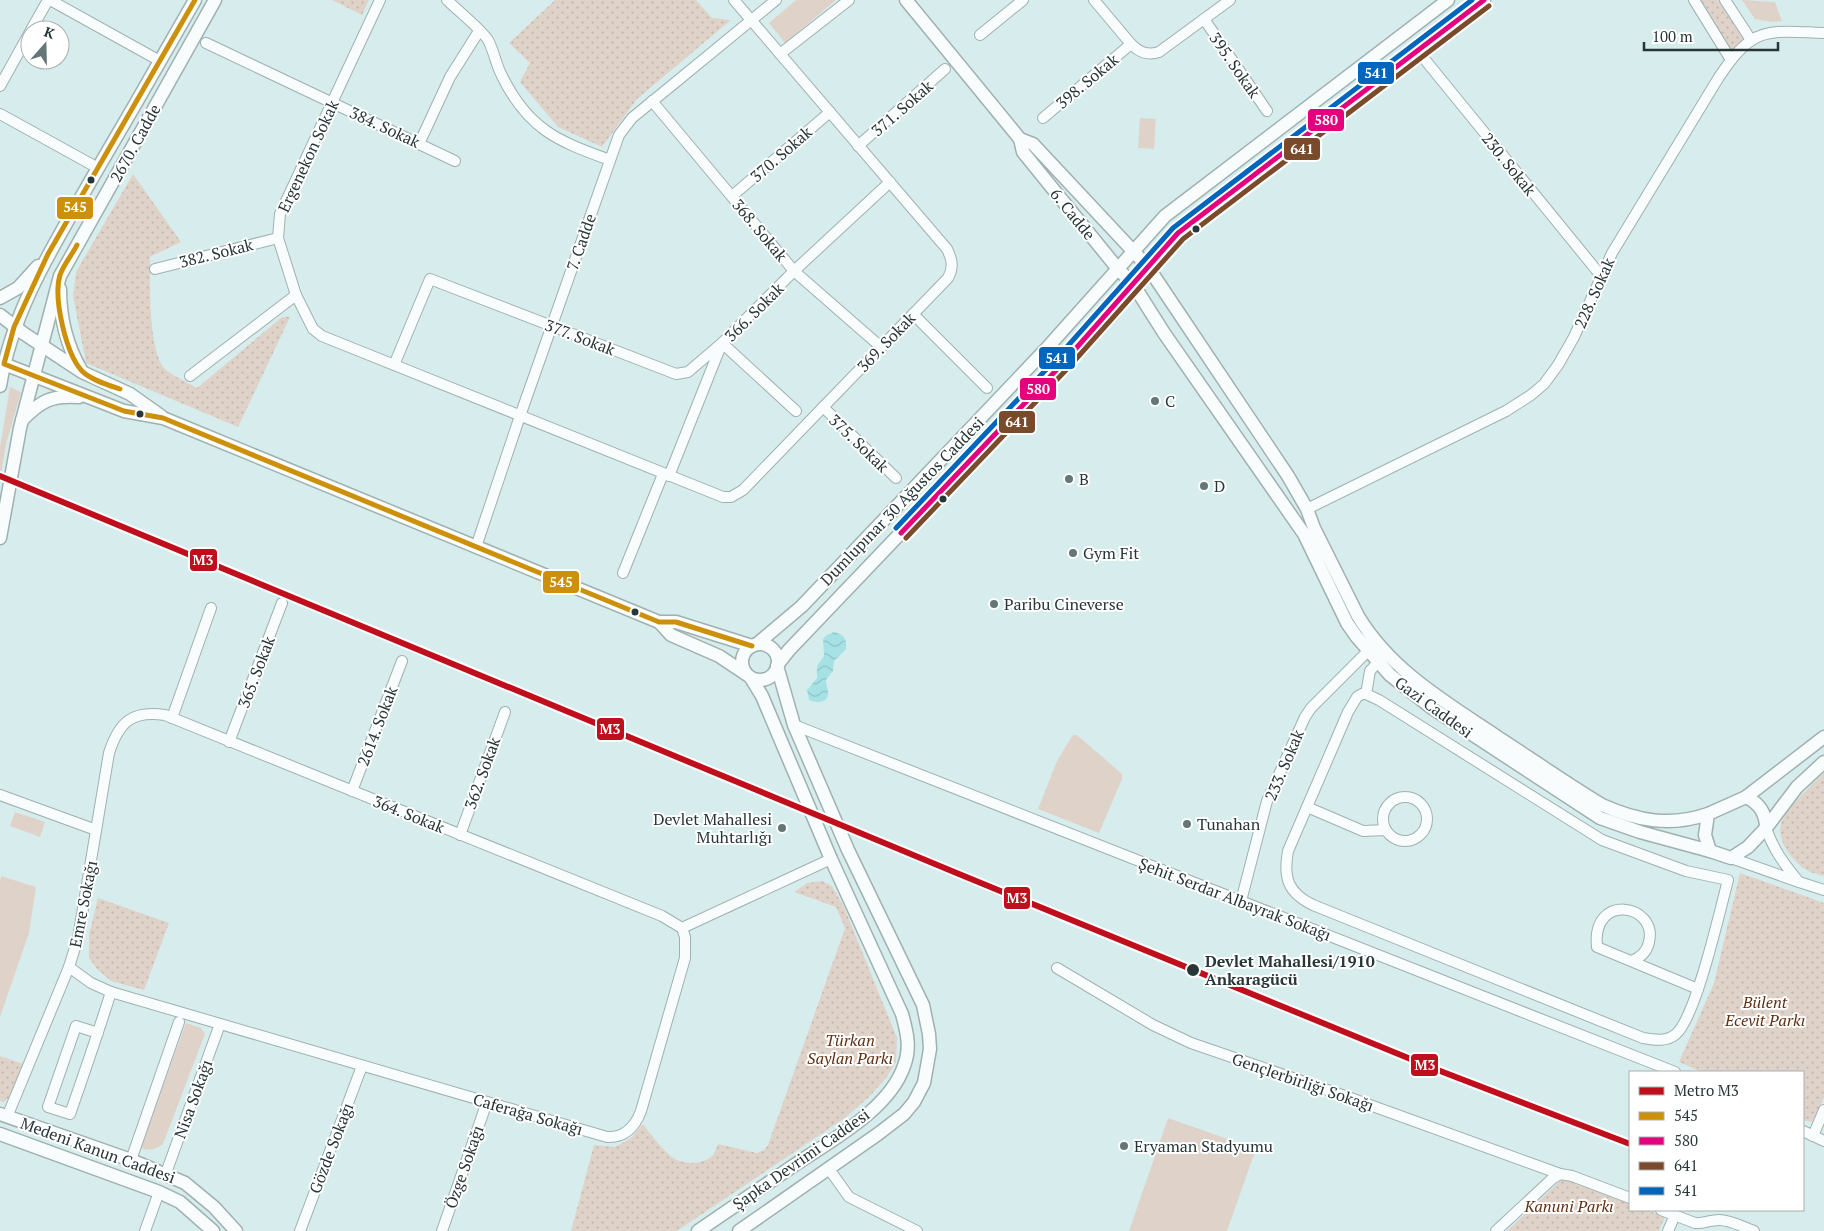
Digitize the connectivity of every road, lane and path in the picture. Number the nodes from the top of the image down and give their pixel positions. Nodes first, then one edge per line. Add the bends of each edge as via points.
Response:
1 (49, 0) edge
2 (195, 0) edge
3 (215, 0) edge
4 (380, 0) edge
5 (447, 0) edge
6 (734, 0) edge
7 (776, 0) edge
8 (849, 0) edge
9 (906, 0) edge
10 (1023, 0) edge
11 (1094, 0) edge
12 (1230, 0) edge
13 (1448, 0) edge
14 (1484, 0) edge
15 (1694, 0) edge
16 (1725, 0) edge
17 (1204, 19) junction
18 (37, 20) edge
19 (751, 20) junction
20 (479, 31) junction
21 (1824, 33) edge
22 (980, 35) dead end
23 (1751, 40) junction
24 (206, 43) dead end
25 (1131, 44) junction
26 (1417, 50) junction
27 (20, 51) edge
28 (780, 54) junction
29 (1731, 60) junction
30 (160, 61) junction
31 (945, 70) dead end
32 (0, 86) edge
33 (652, 101) junction
34 (332, 102) junction
35 (1267, 111) dead end
36 (830, 112) junction
37 (0, 114) edge
38 (1043, 118) dead end
39 (1020, 139) junction
40 (419, 144) junction
41 (858, 146) junction
42 (610, 160) junction
43 (455, 161) dead end
44 (98, 168) junction
45 (890, 182) junction
46 (732, 196) junction
47 (278, 238) junction
48 (1133, 252) junction
49 (48, 254) junction
50 (1148, 267) junction
51 (155, 268) dead end
52 (1118, 269) junction
53 (794, 271) junction
54 (60, 276) junction
55 (1602, 277) junction
56 (1133, 284) junction
57 (296, 295) junction
58 (0, 298) edge
59 (913, 314) junction
60 (0, 315) edge
61 (14, 326) junction
62 (551, 327) junction
63 (722, 343) junction
64 (42, 346) junction
65 (881, 347) junction
66 (2, 361) edge
67 (394, 365) junction
68 (82, 372) junction
69 (34, 375) junction
70 (190, 376) dead end
71 (0, 386) edge
72 (987, 388) dead end
73 (93, 399) junction
74 (823, 407) junction
75 (796, 411) dead end
76 (520, 416) junction
77 (163, 418) junction
78 (22, 420) junction
79 (666, 475) junction
80 (1288, 476) junction
81 (896, 478) dead end
82 (1272, 487) junction
83 (1307, 509) junction
84 (0, 538) edge
85 (476, 547) junction
86 (623, 573) dead end
87 (282, 603) dead end
88 (211, 608) dead end
89 (659, 622) junction
90 (755, 645) junction
91 (1368, 651) junction
92 (1382, 658) junction
93 (402, 661) dead end
94 (778, 665) junction
95 (749, 676) junction
96 (1366, 694) junction
97 (505, 712) dead end
98 (132, 718) joint
99 (172, 718) junction
100 (794, 725) junction
101 (1824, 738) edge
102 (229, 742) junction
103 (1824, 762) edge
104 (352, 791) junction
105 (0, 795) edge
106 (1746, 797) junction
107 (1307, 807) junction
108 (1708, 814) junction
109 (1766, 828) junction
110 (96, 830) junction
111 (1386, 830) junction
112 (460, 835) junction
113 (848, 850) junction
114 (1710, 851) junction
115 (1731, 858) junction
116 (831, 859) junction
117 (1799, 882) junction
118 (1824, 890) edge
119 (1241, 901) junction
120 (682, 928) junction
121 (1631, 961) junction
122 (68, 967) junction
123 (1057, 968) dead end
124 (1698, 989) junction
125 (111, 992) junction
126 (179, 1022) dead end
127 (220, 1024) junction
128 (98, 1033) junction
129 (362, 1066) junction
130 (1672, 1071) edge
131 (487, 1102) junction
132 (1824, 1110) edge
133 (4, 1116) edge
134 (1804, 1132) edge
135 (0, 1134) edge
136 (1813, 1136) junction
137 (1824, 1141) edge
138 (131, 1160) junction
139 (829, 1168) junction
140 (166, 1173) junction
141 (1560, 1174) junction
142 (159, 1192) junction
143 (1629, 1198) edge
144 (1664, 1211) edge
145 (1674, 1215) junction
146 (145, 1231) edge
147 (213, 1231) edge
148 (236, 1231) edge
149 (300, 1231) edge
150 (442, 1231) edge
151 (698, 1231) edge
152 (739, 1231) edge
153 (917, 1231) edge
154 (1496, 1231) edge
155 (1668, 1231) edge
156 (1754, 1231) edge

1 - 18 street
1 - 30 street
2 - 30 main road, 2670. Cadde
3 - 54 main road, 2670. Cadde
4 - 34 street, Ergenekon Sokak
5 - 20 street
6 - 19 street, 369. Sokak
7 - 19 street, 7. Cadde
8 - 28 street
9 - 39 main road, 6. Cadde
10 - 22 street
11 - 25 street
12 - 17 street
13 - 48 main road, Dumlupınar 30 Ağustos Caddesi via 1165,216
14 - 26 main road, Dumlupınar 30 Ağustos Caddesi
15 - 29 street
16 - 23 street
17 - 25 street via 1159,52 1143,53
17 - 35 street, 395. Sokak
19 - 28 street, 369. Sokak
19 - 33 street, 7. Cadde
20 - 40 street via 450,77
20 - 42 street via 488,40 516,102 537,125 568,145
21 - 23 street, 228. Sokak via 1770,33
23 - 29 street, 228. Sokak
24 - 34 street, 384. Sokak
25 - 38 street, 398. Sokak
26 - 50 main road, Dumlupınar 30 Ağustos Caddesi via 1178,233
26 - 55 street, 230. Sokak
27 - 32 street
28 - 36 street, 369. Sokak
29 - 55 street, 228. Sokak via 1617,244
30 - 44 main road, 2670. Cadde
31 - 41 street, 371. Sokak
33 - 42 street, 7. Cadde via 632,118 619,135
33 - 46 street, 368. Sokak
34 - 40 street, 384. Sokak
34 - 47 street, Ergenekon Sokak via 280,214
36 - 41 street, 369. Sokak
36 - 46 street, 370. Sokak
37 - 44 street
39 - 48 main road, 6. Cadde via 1033,144
39 - 52 main road, 6. Cadde via 1023,152
40 - 43 street, 384. Sokak
41 - 45 street, 369. Sokak
42 - 62 street, 7. Cadde
44 - 49 main road, 2670. Cadde
45 - 53 street, 366. Sokak
45 - 59 street, 369. Sokak via 947,249 952,263 948,278
46 - 53 street, 368. Sokak
47 - 51 street, 382. Sokak
47 - 57 street, Ergenekon Sokak
48 - 50 main road, 6. Cadde
48 - 52 main road, Dumlupınar 30 Ağustos Caddesi
49 - 58 main road via 18,288
49 - 61 main road, 2670. Cadde
50 - 56 main road, Dumlupınar 30 Ağustos Caddesi
50 - 80 main road, Gazi Caddesi
52 - 56 main road, 6. Cadde
52 - 90 main road, Dumlupınar 30 Ağustos Caddesi via 808,600
53 - 63 street, 366. Sokak
53 - 65 street, 368. Sokak
54 - 64 main road, 2670. Cadde
54 - 68 main road via 60,304 66,340
55 - 83 street, 228. Sokak via 1566,352 1531,395 1506,411
56 - 82 main road, Gazi Caddesi
56 - 94 main road, Dumlupınar 30 Ağustos Caddesi via 1063,363
57 - 67 street, Ergenekon Sokak via 314,329 322,336
57 - 70 street
59 - 65 street, 369. Sokak
59 - 72 street
60 - 61 main road
61 - 64 main road
61 - 66 main road, 2670. Cadde
62 - 63 street, 377. Sokak via 676,374 688,372
62 - 67 street, 377. Sokak via 430,279
62 - 76 street, 7. Cadde
63 - 75 street
63 - 79 street, 366. Sokak
64 - 68 main road
64 - 69 main road, 2670. Cadde
65 - 74 street, 369. Sokak
66 - 69 main road
66 - 71 main road, 2670. Cadde
67 - 76 street, Ergenekon Sokak
68 - 77 main road via 130,394
69 - 73 main road
69 - 78 main road, 2670. Cadde
73 - 77 main road via 124,411
73 - 78 main road via 63,396 48,400 36,406
74 - 79 street, 369. Sokak via 731,497 718,496
74 - 81 street, 375. Sokak
76 - 79 street, 369. Sokak
76 - 85 street, 7. Cadde
77 - 85 main road
78 - 84 main road, 2670. Cadde
79 - 86 street, 366. Sokak
80 - 82 main road
80 - 83 main road, Gazi Caddesi
82 - 91 main road, Gazi Caddesi via 1304,534 1347,623
83 - 92 main road, Gazi Caddesi via 1358,616
85 - 89 main road
87 - 102 street, 365. Sokak
88 - 99 street
89 - 90 main road via 676,622
89 - 95 main road via 672,635 720,656
90 - 94 main road via 773,650
90 - 95 main road via 747,649 742,659
91 - 92 main road, Gazi Caddesi
91 - 119 street, 233. Sokak via 1305,717 1267,801
92 - 96 street via 1370,671
92 - 108 main road, Gazi Caddesi via 1602,804 1638,818 1660,821 1678,822
92 - 114 main road, Gazi Caddesi via 1403,687 1588,812 1621,826
93 - 104 street, 2614. Sokak
94 - 95 main road via 767,679 756,680
94 - 100 main road, Şapka Devrimi Caddesi
95 - 116 main road, Şapka Devrimi Caddesi via 762,696
96 - 107 street via 1353,702
96 - 124 street via 1602,840 1686,871 1728,880
97 - 112 street, 362. Sokak
98 - 99 street, 364. Sokak via 152,713
98 - 110 street, Emre Sokağı via 119,731 110,753
99 - 102 street, 364. Sokak
100 - 113 main road, Şapka Devrimi Caddesi
100 - 119 street, Şehit Serdar Albayrak Sokağı
101 - 106 main road
102 - 104 street, 364. Sokak
103 - 109 main road via 1797,787
104 - 112 street, 364. Sokak
105 - 110 street
106 - 108 main road
106 - 109 main road via 1762,810
107 - 111 street via 1363,831
107 - 124 street via 1285,866 1293,891 1313,905 1643,1038 1666,1039 1676,1034
108 - 114 main road via 1705,835
109 - 115 main road via 1748,847
109 - 117 street via 1778,856
110 - 122 street, Emre Sokağı via 78,938
111 - 111 street via 1391,836 1405,841 1419,836 1428,824 1426,808 1415,798 1401,796 1394,799 1383,816
112 - 120 street, 364. Sokak via 662,916
113 - 116 main road
113 - 139 main road, Şapka Devrimi Caddesi via 923,1005 930,1049 924,1084 904,1114
114 - 115 main road
115 - 117 street
116 - 120 street
116 - 151 main road, Şapka Devrimi Caddesi via 902,1014 908,1036 905,1066 888,1094 860,1120
117 - 118 street
119 - 130 street, Şehit Serdar Albayrak Sokağı
120 - 131 street, Caferağa Sokağı via 686,937 685,958 641,1111 630,1129 620,1136 607,1137
121 - 121 street via 1597,947 1598,926 1616,910 1632,911 1646,921 1649,929 1649,945
121 - 124 street
122 - 125 street, Caferağa Sokağı
122 - 133 street, Emre Sokağı
123 - 141 street, Gençlerbirliği Sokağı via 1152,1026 1191,1044
125 - 127 street, Caferağa Sokağı
125 - 128 street
126 - 138 street
127 - 129 street, Caferağa Sokağı
127 - 140 street, Nisa Sokağı
128 - 128 street via 70,1114 48,1107 76,1026
129 - 131 street, Caferağa Sokağı
129 - 149 street, Gözde Sokağı
131 - 150 street, Özge Sokağı
132 - 136 street
133 - 138 main road, Medeni Kanun Caddesi
134 - 136 street
135 - 142 main road, Medeni Kanun Caddesi
136 - 137 street
138 - 140 main road, Medeni Kanun Caddesi
139 - 152 main road, Şapka Devrimi Caddesi
139 - 153 street via 849,1197
140 - 142 main road
140 - 148 main road, Medeni Kanun Caddesi via 185,1183
141 - 143 street, Gençlerbirliği Sokağı
141 - 154 street
142 - 146 street
142 - 147 main road, Medeni Kanun Caddesi via 180,1202
144 - 145 street
145 - 155 street
145 - 156 street via 1700,1224 1725,1220

